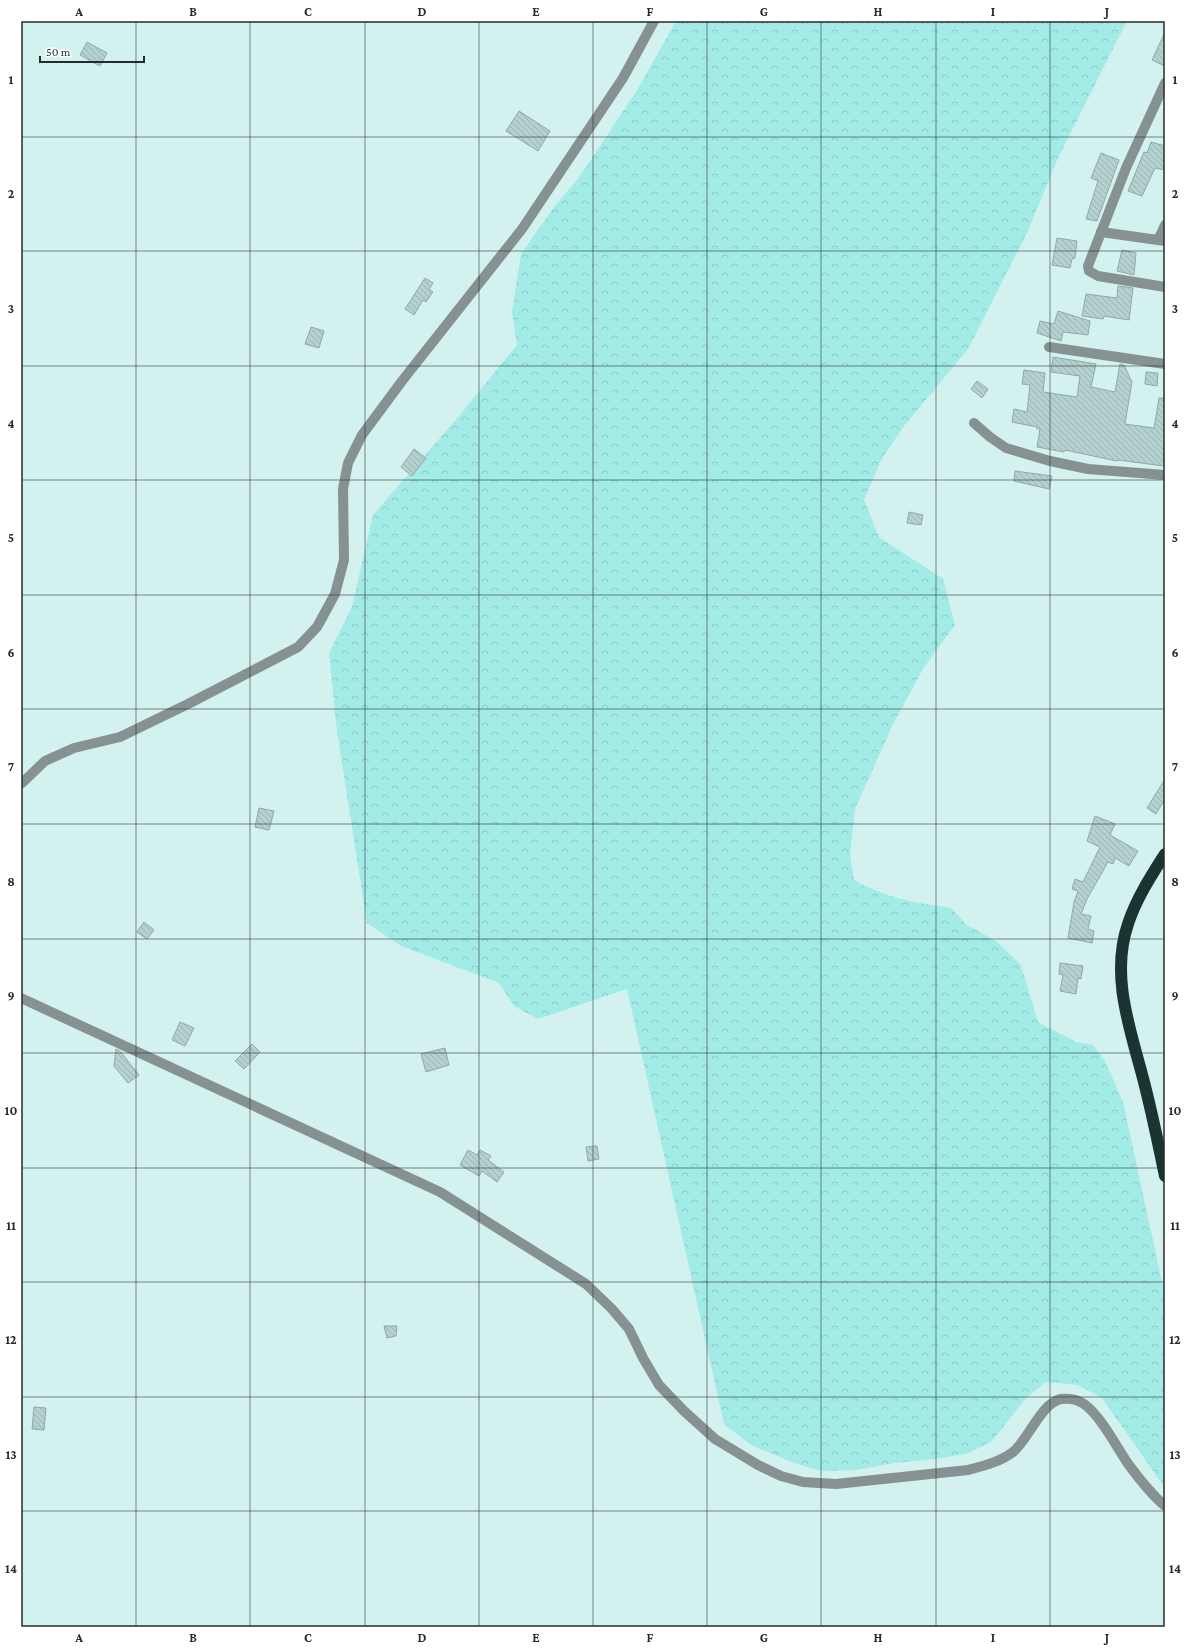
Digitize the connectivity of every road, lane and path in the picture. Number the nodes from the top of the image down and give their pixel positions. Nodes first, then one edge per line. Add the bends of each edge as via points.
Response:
1 (654, 21) edge
2 (1165, 82) edge
3 (1165, 225) edge
4 (1101, 232) junction
5 (1162, 241) edge
6 (1165, 287) edge
7 (1049, 347) dead end
8 (1165, 364) edge
9 (974, 422) dead end
10 (1165, 475) edge
11 (21, 784) edge
12 (1165, 854) edge
13 (21, 998) edge
14 (1165, 1176) edge
15 (1165, 1506) edge

1 - 11 street via 623,78 522,229 362,435 348,463 343,490 344,560 334,594 317,627 298,647 188,704 120,737 74,748 45,761
2 - 4 street via 1126,168
3 - 5 street
4 - 5 street
4 - 6 street via 1089,260 1089,271 1098,276
7 - 8 street
9 - 10 street via 1006,448 1050,461 1088,469
12 - 14 highway via 1139,898 1128,924 1121,955 1127,1021 1146,1089
13 - 15 street via 440,1192 586,1284 629,1329 659,1385 684,1411 715,1438 781,1476 803,1482 836,1484 968,1470 989,1465 1013,1452 1043,1412 1055,1401 1069,1398 1084,1404 1106,1429 1129,1465 1152,1494

